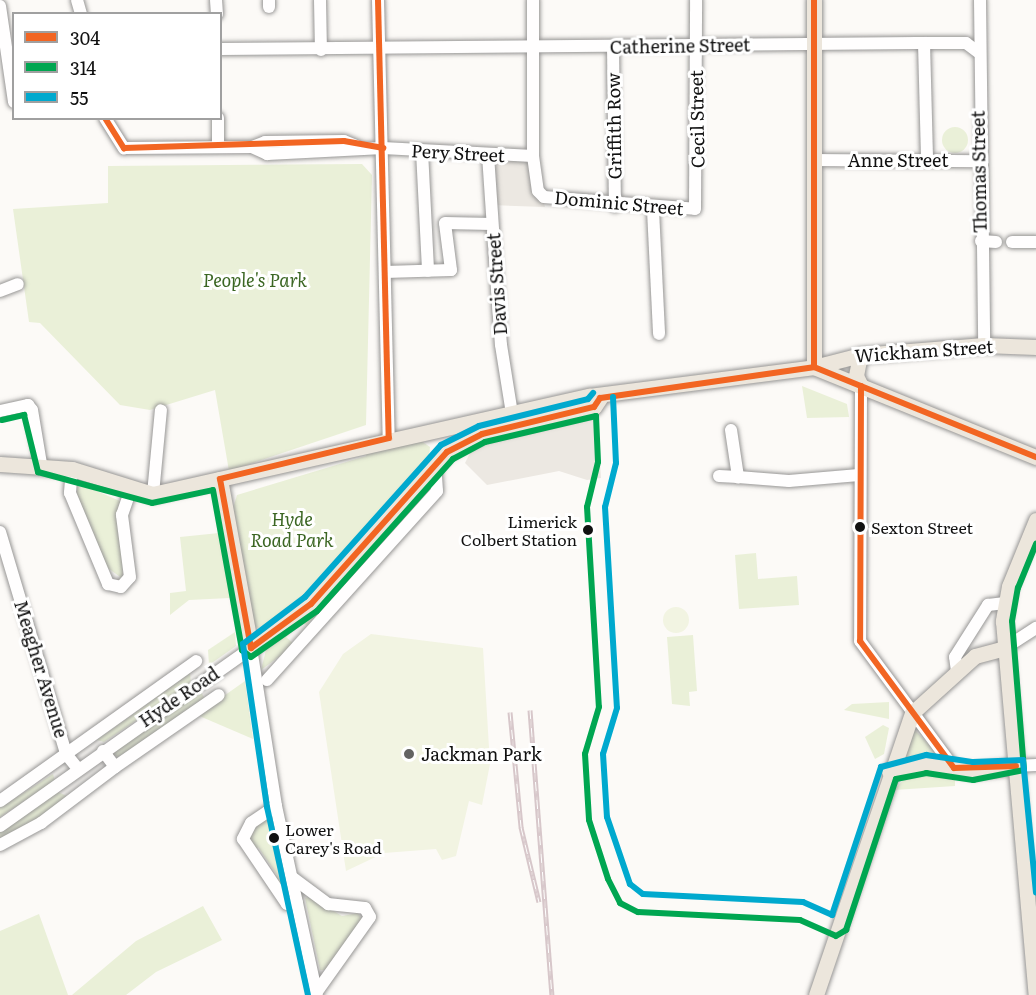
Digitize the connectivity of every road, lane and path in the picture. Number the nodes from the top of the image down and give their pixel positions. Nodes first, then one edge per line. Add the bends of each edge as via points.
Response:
1 (320, 0) edge
2 (378, 0) edge
3 (533, 0) edge
4 (696, 0) edge
5 (814, 0) edge
6 (980, 0) edge
7 (0, 6) edge
8 (924, 43) junction
9 (814, 44) junction
10 (613, 46) junction
11 (695, 46) junction
12 (222, 49) edge
13 (321, 50) junction
14 (379, 50) junction
15 (534, 50) junction
16 (978, 52) junction
17 (12, 88) edge
18 (106, 120) edge
19 (218, 120) edge
20 (218, 147) junction
21 (383, 148) junction
22 (422, 151) junction
23 (488, 155) junction
24 (533, 156) junction
25 (817, 160) junction
26 (927, 160) junction
27 (979, 161) junction
28 (699, 203) joint
29 (615, 206) junction
30 (653, 210) junction
31 (492, 224) junction
32 (981, 241) junction
33 (996, 242) dead end
34 (1012, 242) dead end
35 (1036, 242) edge
36 (428, 271) junction
37 (385, 272) junction
38 (18, 284) dead end
39 (0, 291) edge
40 (659, 334) dead end
41 (984, 345) junction
42 (1036, 347) edge
43 (860, 355) junction
44 (814, 367) junction
45 (861, 386) junction
46 (600, 398) junction
47 (161, 410) dead end
48 (0, 411) edge
49 (512, 414) junction
50 (731, 430) dead end
51 (430, 431) junction
52 (389, 438) junction
53 (447, 452) junction
54 (1036, 457) edge
55 (0, 464) edge
56 (41, 464) junction
57 (435, 464) junction
58 (72, 469) junction
59 (859, 475) junction
60 (719, 476) dead end
61 (738, 477) junction
62 (220, 479) junction
63 (131, 489) junction
64 (153, 494) junction
65 (1036, 520) edge
66 (0, 532) edge
67 (369, 537) junction
68 (384, 550) junction
69 (1005, 603) junction
70 (1036, 628) edge
71 (251, 648) junction
72 (1005, 648) junction
73 (196, 661) dead end
74 (957, 671) junction
75 (267, 680) dead end
76 (219, 695) dead end
77 (912, 713) junction
78 (103, 751) junction
79 (66, 754) junction
80 (1036, 765) edge
81 (1016, 766) junction
82 (115, 767) junction
83 (954, 768) junction
84 (78, 769) junction
85 (889, 771) junction
86 (66, 779) junction
87 (78, 795) junction
88 (0, 801) edge
89 (276, 806) junction
90 (0, 826) edge
91 (0, 845) edge
92 (292, 878) junction
93 (297, 902) junction
94 (317, 994) edge
95 (816, 995) edge
96 (1036, 995) edge

1 - 13 street
2 - 14 street
3 - 15 street
4 - 11 street, Cecil Street
5 - 9 main road
6 - 16 street, Thomas Street
7 - 17 street
8 - 9 street, Catherine Street
8 - 16 street, Catherine Street via 966,43
8 - 26 street
9 - 11 street, Catherine Street
9 - 25 main road
10 - 11 street, Catherine Street
10 - 15 street, Catherine Street
10 - 29 street, Griffith Row
11 - 28 street, Cecil Street
12 - 13 street, Catherine Street
13 - 14 street, Catherine Street
14 - 15 street, Catherine Street
14 - 21 street
15 - 24 street
16 - 27 street, Thomas Street
18 - 20 street, Pery Street via 117,143 142,149
19 - 20 street
20 - 21 street, Pery Street via 344,141 361,148
21 - 22 street, Pery Street
21 - 37 street
22 - 23 street, Pery Street
22 - 36 street
23 - 24 street, Pery Street
23 - 31 street, Davis Street
24 - 29 street, Dominic Street via 538,191 544,197
25 - 26 street, Anne Street
25 - 44 main road
26 - 27 street, Anne Street
27 - 32 street, Thomas Street
28 - 30 street, Dominic Street via 695,209
29 - 30 street, Dominic Street
30 - 40 street
31 - 36 street via 445,224 451,270
31 - 49 street, Davis Street
32 - 33 street
32 - 41 street, Thomas Street
34 - 35 street
36 - 37 street
37 - 52 street
38 - 39 street
41 - 42 main road, Wickham Street
41 - 43 main road, Wickham Street
43 - 44 main road, Wickham Street
43 - 45 main road via 856,376
44 - 45 main road
44 - 46 main road, Wickham Street
45 - 54 main road
45 - 59 street
46 - 49 main road, Wickham Street
46 - 53 main road, Hyde Road via 594,407 482,434
47 - 64 street
48 - 56 street via 28,405
49 - 51 main road, Wickham Street
50 - 61 street
51 - 52 main road, Wickham Street
51 - 53 main road via 447,444
52 - 62 main road, Wickham Street
53 - 57 main road, Hyde Road
55 - 56 main road
56 - 58 main road
57 - 67 main road, Hyde Road
57 - 68 street via 437,491
58 - 63 main road
58 - 63 street via 70,493 108,584 121,587 130,577 122,515
59 - 61 street via 789,481
59 - 77 street via 860,641
60 - 61 street
62 - 64 main road, Wickham Street
62 - 71 main road
63 - 64 main road
65 - 69 main road
66 - 79 street, Meagher Avenue
67 - 68 street
67 - 71 main road, Hyde Road via 311,604
68 - 75 street
69 - 72 main road
69 - 74 street via 988,605 955,657
70 - 72 street
71 - 78 street, Hyde Road
71 - 89 street
72 - 74 main road via 975,656
72 - 81 main road
73 - 79 street
74 - 77 main road
76 - 82 street
77 - 83 street
77 - 85 main road
78 - 82 street
78 - 84 street, Hyde Road
79 - 84 street, Meagher Avenue
79 - 88 street
80 - 81 street
81 - 83 main road via 973,771
81 - 96 main road
82 - 87 street
83 - 85 main road via 926,764
84 - 86 street, Hyde Road
85 - 95 main road
86 - 87 street
86 - 90 street, Hyde Road
87 - 91 street
89 - 92 street
89 - 93 street via 250,823 243,839 283,898
92 - 93 street
92 - 94 street via 328,904 365,908 370,917
93 - 94 street

